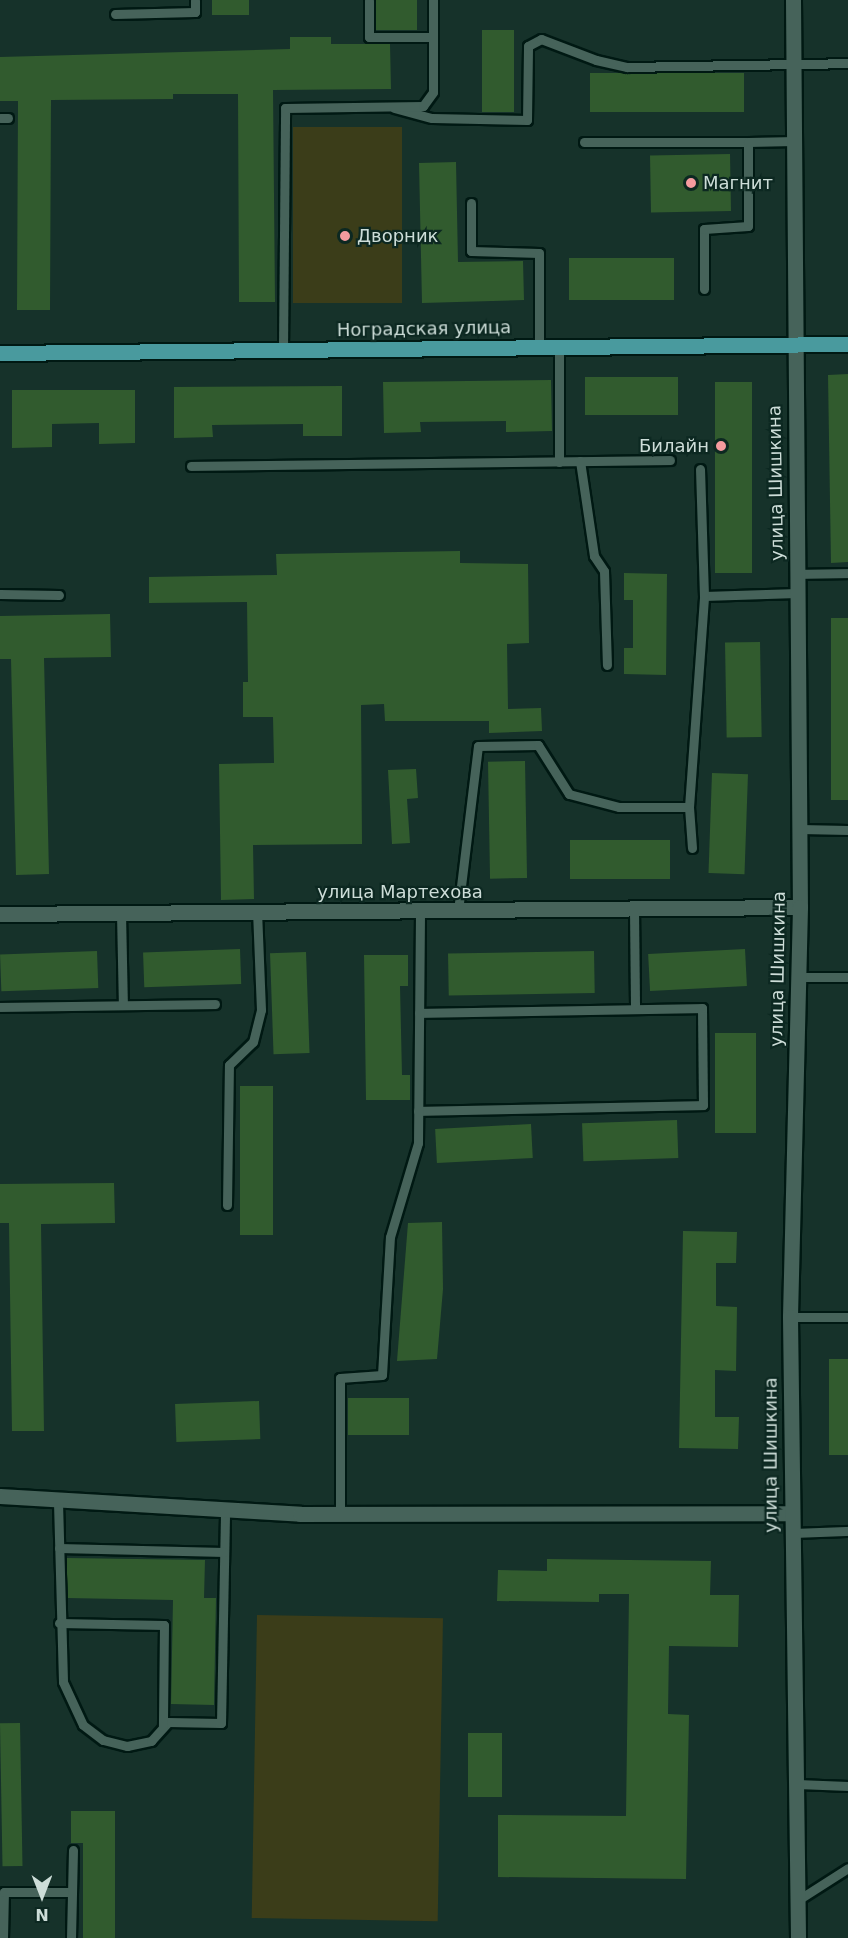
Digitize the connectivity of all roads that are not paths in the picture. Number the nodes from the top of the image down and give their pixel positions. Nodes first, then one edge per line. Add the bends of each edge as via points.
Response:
1 (195, 0) edge
2 (369, 0) edge
3 (433, 0) edge
4 (793, 0) edge
5 (115, 14) dead end
6 (433, 37) junction
7 (848, 63) edge
8 (795, 64) junction
9 (394, 108) junction
10 (795, 141) junction
11 (584, 142) dead end
12 (748, 142) junction
13 (471, 203) dead end
14 (704, 289) dead end
15 (848, 344) edge
16 (794, 345) junction
17 (539, 347) junction
18 (559, 347) junction
19 (283, 350) junction
20 (0, 354) edge
21 (670, 460) dead end
22 (580, 461) junction
23 (559, 462) junction
24 (190, 466) dead end
25 (700, 469) dead end
26 (848, 573) edge
27 (797, 574) junction
28 (797, 593) junction
29 (0, 594) edge
30 (59, 595) dead end
31 (704, 596) junction
32 (607, 665) dead end
33 (689, 807) junction
34 (800, 829) junction
35 (848, 830) edge
36 (692, 848) dead end
37 (800, 907) junction
38 (634, 909) junction
39 (257, 911) junction
40 (420, 912) junction
41 (458, 912) junction
42 (121, 913) junction
43 (0, 914) edge
44 (798, 977) junction
45 (848, 977) edge
46 (215, 1004) dead end
47 (123, 1005) junction
48 (0, 1006) edge
49 (635, 1009) junction
50 (419, 1013) junction
51 (418, 1111) junction
52 (227, 1205) dead end
53 (790, 1317) junction
54 (848, 1317) edge
55 (0, 1496) edge
56 (58, 1502) junction
57 (225, 1510) junction
58 (790, 1513) junction
59 (340, 1514) junction
60 (848, 1530) edge
61 (791, 1533) junction
62 (59, 1548) junction
63 (224, 1552) junction
64 (59, 1623) junction
65 (163, 1727) junction
66 (797, 1784) junction
67 (848, 1786) edge
68 (73, 1850) dead end
69 (848, 1868) edge
70 (2, 1892) edge
71 (70, 1892) junction
72 (798, 1900) junction
73 (3, 1938) edge
74 (71, 1938) edge
75 (798, 1938) edge

1 - 5 lane via 195,12
2 - 6 lane via 369,37
3 - 6 lane
4 - 8 main road, улица Шишкина
6 - 9 lane via 433,92 423,106
7 - 8 lane
8 - 9 lane via 627,67 541,39 532,40 527,52 527,120 432,118
8 - 10 main road, улица Шишкина
9 - 19 lane via 285,108
10 - 12 lane
10 - 16 main road, улица Шишкина
11 - 12 lane
12 - 14 lane via 748,226 704,228
13 - 17 lane via 471,251 539,252
15 - 16 main road, Ноградская улица
16 - 18 main road, Ноградская улица
16 - 27 main road, улица Шишкина
17 - 18 main road, Ноградская улица
17 - 19 main road, Ноградская улица
18 - 23 lane
19 - 20 main road, Ноградская улица
21 - 22 lane
22 - 23 lane
22 - 32 lane via 594,556 604,571
23 - 24 lane
25 - 31 lane
26 - 27 lane
27 - 28 main road, улица Шишкина
28 - 31 lane
28 - 34 main road, улица Шишкина
29 - 30 lane
31 - 33 lane
33 - 36 lane
33 - 41 lane via 619,807 569,794 538,745 478,746
34 - 35 lane
34 - 37 main road, улица Шишкина
37 - 38 main road, улица Мартехова
37 - 44 main road, улица Шишкина
38 - 41 main road, улица Мартехова
38 - 49 lane
39 - 40 main road, улица Мартехова
39 - 42 main road, улица Мартехова
39 - 52 lane via 261,1010 253,1042 229,1065
40 - 41 main road, улица Мартехова
40 - 50 lane
42 - 43 main road, улица Мартехова
42 - 47 lane
44 - 45 lane
44 - 53 main road, улица Шишкина
46 - 47 lane
47 - 48 lane
49 - 50 lane
49 - 51 lane via 702,1008 703,1105
50 - 51 lane
51 - 59 lane via 418,1143 390,1237 382,1375 340,1378
53 - 54 lane
53 - 58 main road, улица Шишкина
55 - 56 main road
56 - 57 main road
56 - 62 lane
57 - 59 main road
57 - 63 lane
58 - 59 main road
58 - 61 main road, улица Шишкина
60 - 61 lane
61 - 66 main road, улица Шишкина
62 - 63 lane
62 - 64 lane
63 - 65 lane via 221,1724 168,1722
64 - 65 lane via 63,1683 82,1725 102,1740 128,1746 151,1741
64 - 65 lane via 164,1625
66 - 67 lane
66 - 72 main road, улица Шишкина
68 - 71 lane
69 - 72 lane
70 - 71 lane
70 - 73 lane
71 - 74 lane
72 - 75 main road, улица Шишкина

